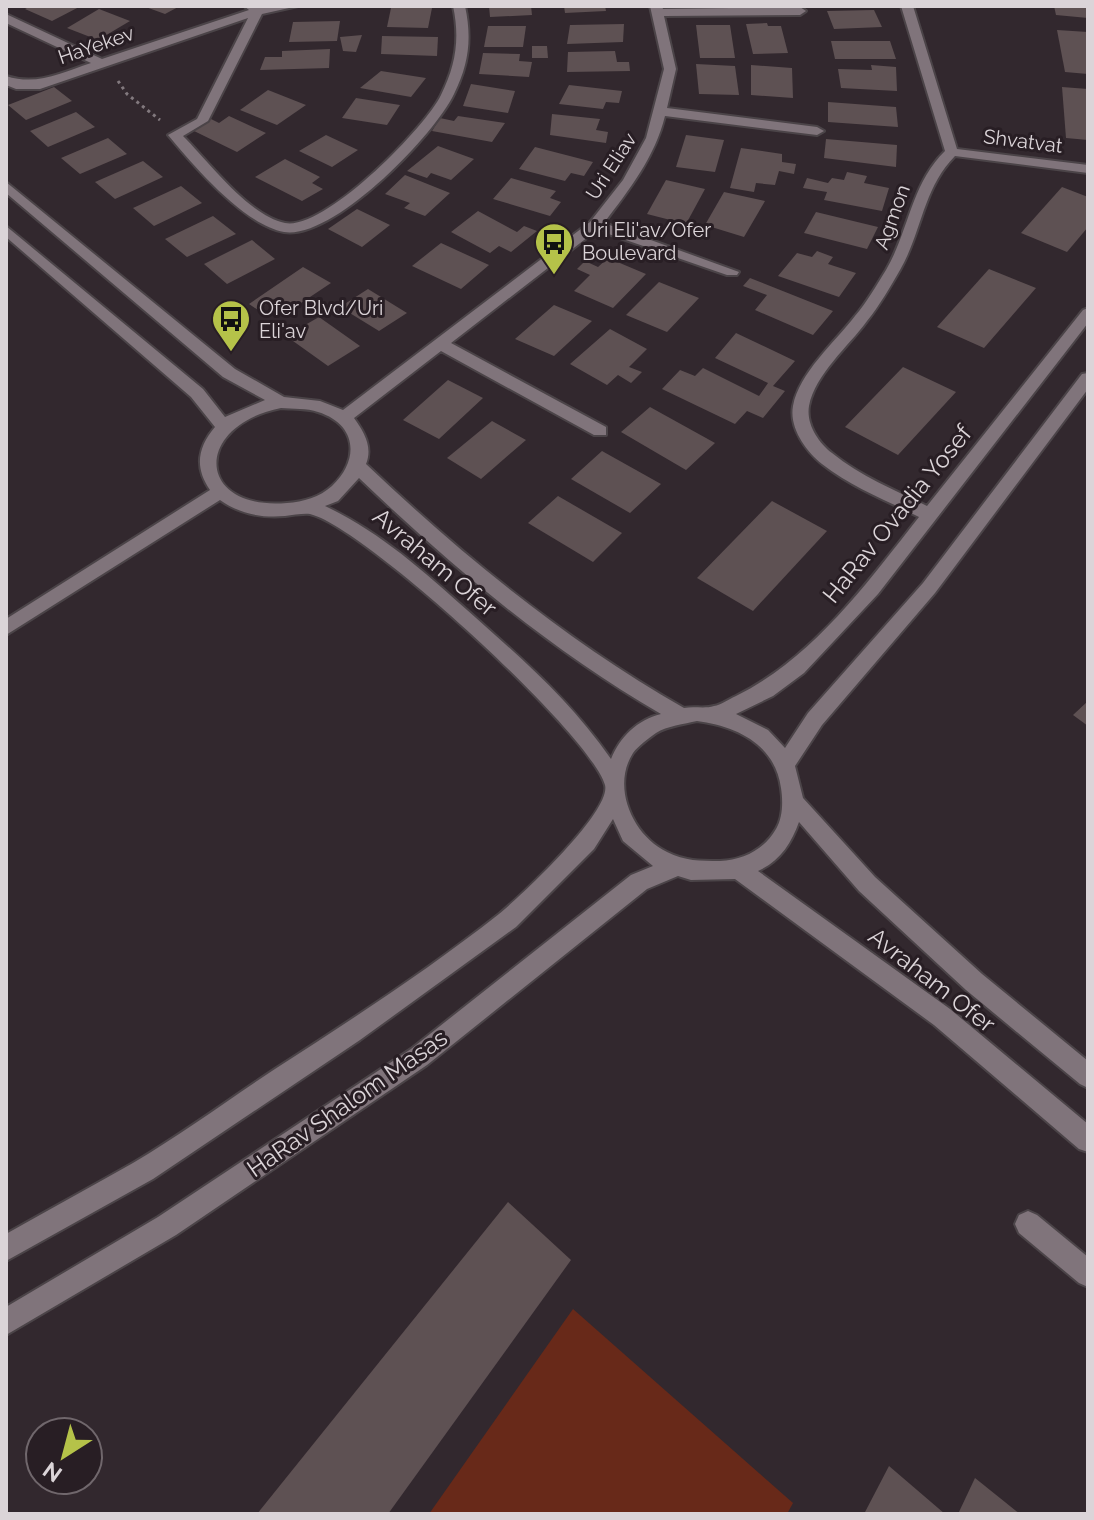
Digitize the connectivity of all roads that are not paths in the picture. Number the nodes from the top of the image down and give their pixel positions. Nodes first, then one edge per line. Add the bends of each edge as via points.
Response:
1 (292, 6) edge
2 (459, 6) edge
3 (907, 6) edge
4 (254, 9) edge
5 (658, 9) edge
6 (800, 11) dead end
7 (6, 18) edge
8 (100, 63) junction
9 (6, 80) edge
10 (659, 111) junction
11 (817, 131) dead end
12 (952, 152) junction
13 (1088, 169) edge
14 (6, 186) edge
15 (595, 225) junction
16 (6, 230) edge
17 (732, 272) dead end
18 (1088, 313) edge
19 (440, 344) junction
20 (1088, 378) edge
21 (281, 402) junction
22 (345, 417) junction
23 (224, 427) junction
24 (600, 431) dead end
25 (358, 467) junction
26 (219, 492) junction
27 (309, 506) junction
28 (930, 515) junction
29 (6, 628) edge
30 (679, 715) junction
31 (715, 715) junction
32 (785, 764) junction
33 (612, 789) junction
34 (795, 803) junction
35 (675, 867) junction
36 (738, 869) junction
37 (1088, 1076) edge
38 (1088, 1140) edge
39 (1028, 1224) dead end
40 (6, 1248) edge
41 (1088, 1274) edge
42 (6, 1322) edge

1 - 4 street, HaYekev
2 - 4 street via 465,41 446,99 399,158 346,201 308,225 290,229 260,219 175,135 202,121
3 - 12 street
4 - 8 street, HaYekev
5 - 6 street
5 - 10 street, Uri Eliav via 670,69
7 - 8 street
8 - 9 street, HaYekev via 36,86
10 - 11 street
10 - 15 street, Uri Eliav via 653,138 629,181
12 - 13 street, Shvatvat
12 - 28 street, Agmon via 926,180 901,257 809,387 800,408 815,448 834,464
14 - 21 street via 229,373
15 - 17 street
15 - 19 street, Uri Eliav
16 - 23 street via 197,393
18 - 28 street, HaRav Ovadia Yosef
19 - 22 street, Uri Eliav
19 - 24 street
20 - 32 street via 929,588 815,719
21 - 22 street via 316,404
21 - 23 street via 250,410
22 - 25 street via 361,440
23 - 26 street via 214,439 207,467
25 - 27 street via 340,490
25 - 30 street, Avraham Ofer via 450,550 575,650
26 - 27 street via 249,508
26 - 29 street
27 - 33 street, Avraham Ofer via 388,551 538,684 576,725
28 - 31 street, HaRav Ovadia Yosef via 872,589 797,668
30 - 31 street
30 - 33 street via 661,719 629,741 619,756
31 - 32 street via 744,724 768,741
32 - 34 street
33 - 35 street via 621,824 635,842
33 - 40 street via 587,842 508,920 352,1032 144,1170
34 - 36 street via 782,840
34 - 37 street, Avraham Ofer via 867,884
35 - 36 street via 696,872
35 - 42 street, HaRav Shalom Masas via 639,882 406,1066 167,1226
36 - 38 street, Avraham Ofer via 942,1017
39 - 41 street

